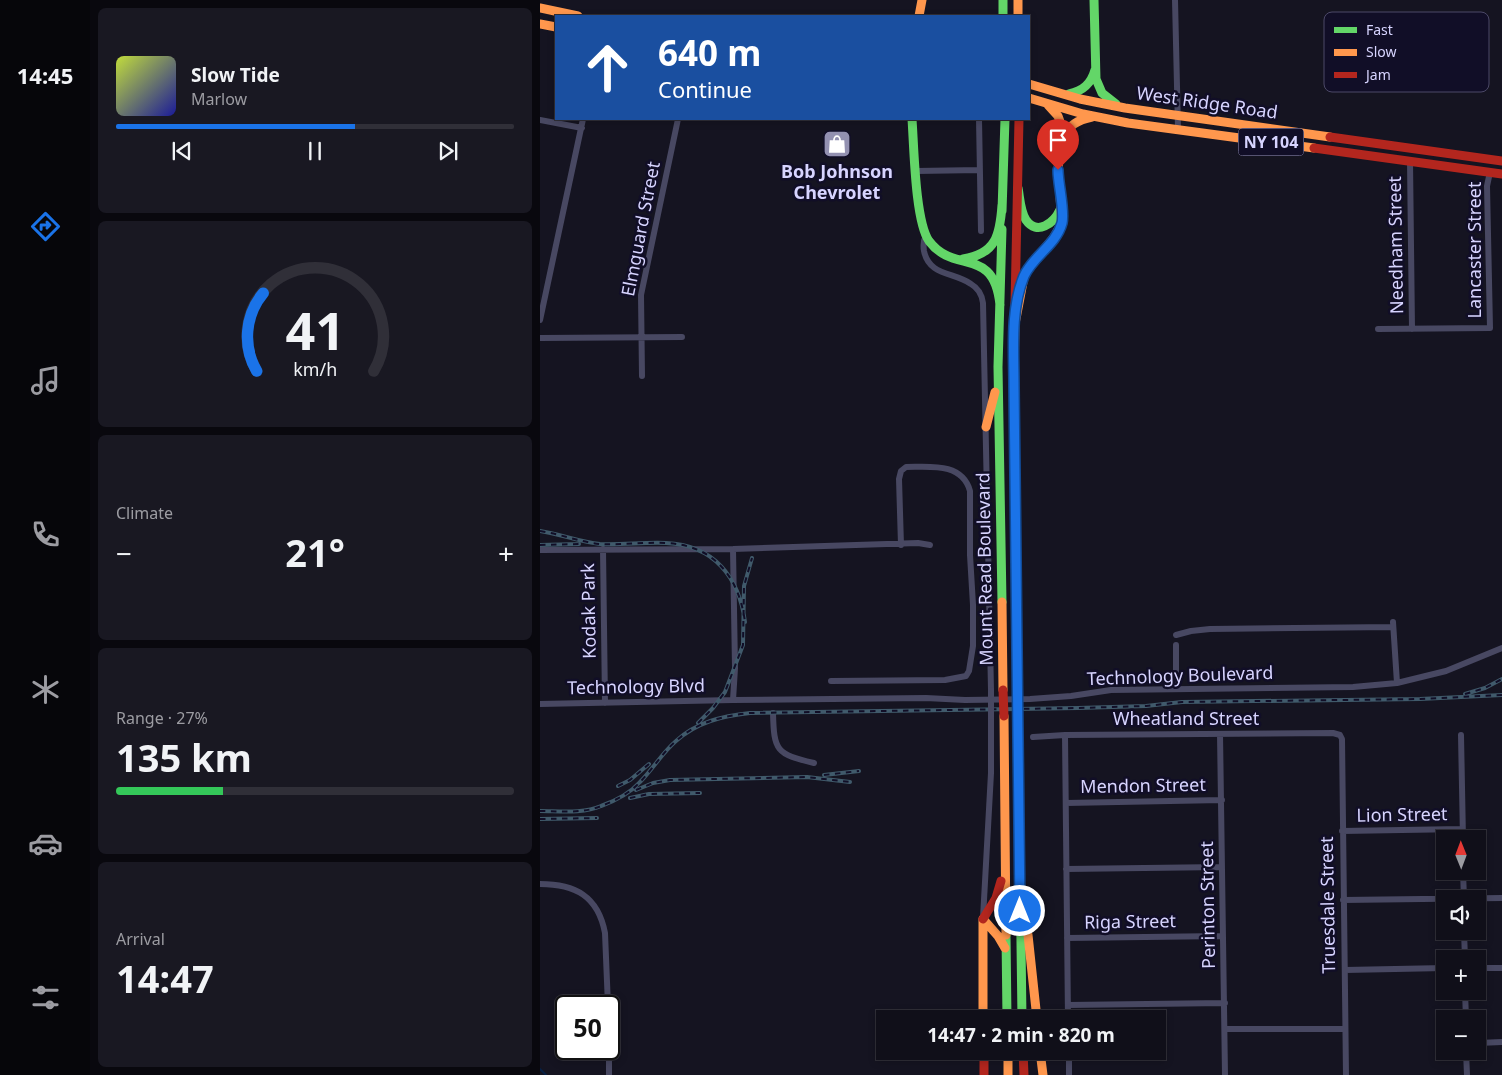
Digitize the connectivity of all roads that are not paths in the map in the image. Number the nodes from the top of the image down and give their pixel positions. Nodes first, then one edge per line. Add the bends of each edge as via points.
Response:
1 (922, 0) edge
2 (1003, 0) edge
3 (1018, 0) edge
4 (1094, 0) edge
5 (1175, 0) edge
6 (540, 8) edge
7 (573, 15) edge
8 (919, 15) edge
9 (1003, 15) edge
10 (1018, 15) edge
11 (540, 24) edge
12 (555, 27) edge
13 (1095, 68) junction
14 (1030, 84) edge
15 (1064, 94) junction
16 (1030, 98) edge
17 (1042, 102) junction
18 (1125, 108) junction
19 (1178, 116) junction
20 (1100, 118) junction
21 (540, 120) edge
22 (583, 120) edge
23 (678, 120) edge
24 (912, 120) edge
25 (979, 120) edge
26 (1004, 120) edge
27 (1019, 120) edge
28 (582, 128) junction
29 (1178, 129) junction
30 (1062, 138) junction
31 (1410, 161) junction
32 (1502, 161) edge
33 (980, 170) junction
34 (916, 171) junction
35 (1490, 172) junction
36 (1502, 174) edge
37 (1018, 188) junction
38 (1061, 203) junction
39 (1002, 205) junction
40 (981, 231) dead end
41 (926, 235) junction
42 (954, 258) junction
43 (1000, 304) junction
44 (540, 320) edge
45 (1014, 324) junction
46 (1378, 329) dead end
47 (1412, 329) junction
48 (642, 337) junction
49 (682, 337) dead end
50 (540, 338) edge
51 (998, 367) junction
52 (642, 376) dead end
53 (986, 427) junction
54 (930, 544) dead end
55 (900, 545) junction
56 (603, 549) junction
57 (733, 549) junction
58 (540, 550) edge
59 (1176, 635) dead end
60 (1176, 645) dead end
61 (1502, 648) edge
62 (831, 681) dead end
63 (1397, 683) junction
64 (1176, 688) junction
65 (733, 700) junction
66 (606, 703) junction
67 (540, 704) edge
68 (773, 713) dead end
69 (1220, 734) junction
70 (1065, 735) junction
71 (1340, 735) joint
72 (1460, 735) dead end
73 (1032, 737) dead end
74 (814, 763) dead end
75 (1222, 800) junction
76 (1066, 803) junction
77 (1462, 829) joint
78 (1342, 831) junction
79 (1004, 859) junction
80 (1222, 867) junction
81 (1066, 869) junction
82 (540, 884) edge
83 (1436, 898) edge
84 (1486, 898) edge
85 (1502, 898) edge
86 (1343, 900) junction
87 (1020, 911) junction
88 (983, 919) junction
89 (1223, 936) junction
90 (1067, 938) junction
91 (1006, 949) junction
92 (1436, 968) edge
93 (1486, 968) edge
94 (1502, 968) edge
95 (1345, 970) junction
96 (608, 995) edge
97 (1225, 1004) junction
98 (1068, 1006) junction
99 (983, 1010) edge
100 (1007, 1010) edge
101 (1022, 1010) edge
102 (1036, 1010) edge
103 (1068, 1010) edge
104 (1224, 1029) junction
105 (1345, 1029) junction
106 (1486, 1042) edge
107 (1502, 1042) edge
108 (609, 1060) edge
109 (984, 1060) edge
110 (1008, 1060) edge
111 (1023, 1060) edge
112 (1041, 1060) edge
113 (1069, 1060) edge
114 (1466, 1060) edge
115 (610, 1075) edge
116 (984, 1075) edge
117 (1008, 1075) edge
118 (1024, 1075) edge
119 (1043, 1075) edge
120 (1069, 1075) edge
121 (1225, 1075) edge
122 (1346, 1075) edge
123 (1467, 1075) edge

1 - 8 main road
2 - 9 main road
3 - 10 main road
4 - 13 main road
5 - 19 street
6 - 7 main road
11 - 12 main road
13 - 15 main road via 1085,88
13 - 18 main road via 1102,93
14 - 15 main road, West Ridge Road / NY 104
15 - 18 main road, West Ridge Road / NY 104
16 - 17 main road, West Ridge Road / NY 104
17 - 20 main road, West Ridge Road / NY 104
17 - 30 main road via 1058,116
18 - 19 main road, West Ridge Road / NY 104
19 - 29 street
19 - 32 main road, West Ridge Road / NY 104
20 - 29 main road, West Ridge Road / NY 104
20 - 30 main road via 1090,117 1075,122
21 - 28 street
22 - 28 street
23 - 48 street, Elmguard Street via 641,294
24 - 34 main road
25 - 33 street
26 - 39 main road, Mount Read Boulevard
27 - 37 main road, Mount Read Boulevard
28 - 44 street
29 - 31 main road, West Ridge Road / NY 104
30 - 38 main road via 1058,170
31 - 35 main road, West Ridge Road / NY 104
31 - 47 street, Needham Street
33 - 34 street
33 - 40 street
34 - 41 main road via 921,221
35 - 36 main road, West Ridge Road / NY 104
35 - 47 street, Lancaster Street via 1487,186 1490,328
37 - 38 main road via 1026,218 1035,226 1054,223
37 - 45 main road, Mount Read Boulevard
38 - 45 main road via 1061,225 1026,274
39 - 42 main road via 998,231 991,248 978,257
39 - 43 main road, Mount Read Boulevard
41 - 42 main road via 939,251
41 - 53 street, Mount Read Boulevard via 924,248 930,264 943,273 970,283 982,297
42 - 43 main road via 978,264 988,272 995,283
43 - 51 main road, Mount Read Boulevard
45 - 87 main road, Mount Read Boulevard, bridge
46 - 47 street
48 - 49 street
48 - 50 street
48 - 52 street, Elmguard Street
51 - 53 main road
51 - 79 main road, Mount Read Boulevard, bridge
53 - 88 street, Mount Read Boulevard, bridge via 991,773
54 - 55 street, Kodak Park
55 - 57 street, Kodak Park
55 - 62 street via 901,471 906,467 942,466 957,473 970,491 973,646 969,671 966,676 945,680
56 - 57 street, Kodak Park
56 - 58 street, Kodak Park
56 - 66 street, Kodak Park
57 - 65 street
59 - 63 street via 1210,629 1393,625
60 - 64 street
61 - 63 street, Technology Boulevard via 1446,671
63 - 64 street, Technology Boulevard via 1353,687
64 - 65 street, Technology Boulevard via 1112,690 1030,699
65 - 66 street, Technology Blvd
66 - 67 street, Technology Blvd
68 - 74 street via 774,738 780,751 791,758
69 - 70 street, Wheatland Street
69 - 71 street, Wheatland Street
69 - 75 street, Perinton Street
70 - 73 street, Wheatland Street
70 - 76 street
71 - 78 street, Truesdale Street
72 - 77 street
75 - 76 street, Mendon Street
75 - 80 street, Perinton Street
76 - 81 street
77 - 78 street, Lion Street
78 - 86 street, Truesdale Street
79 - 88 main road via 1001,886
79 - 91 main road, Mount Read Boulevard
80 - 81 street
80 - 89 street, Perinton Street
81 - 90 street
82 - 96 street via 570,887 587,897 598,912 605,933
83 - 86 street
84 - 85 street
86 - 95 street, Truesdale Street
87 - 101 main road, Mount Read Boulevard
87 - 102 main road via 1028,935
88 - 91 main road
88 - 99 main road, Mount Read Boulevard
89 - 90 street, Riga Street
89 - 97 street, Perinton Street
90 - 98 street
91 - 100 main road, Mount Read Boulevard
92 - 95 street
93 - 94 street
95 - 105 street, Truesdale Street
97 - 98 street
97 - 104 street, Perinton Street
98 - 103 street
104 - 105 street
104 - 121 street, Perinton Street
105 - 122 street, Truesdale Street
106 - 107 street
108 - 115 street
109 - 116 main road
110 - 117 main road
111 - 118 main road
112 - 119 main road
113 - 120 street
114 - 123 street

